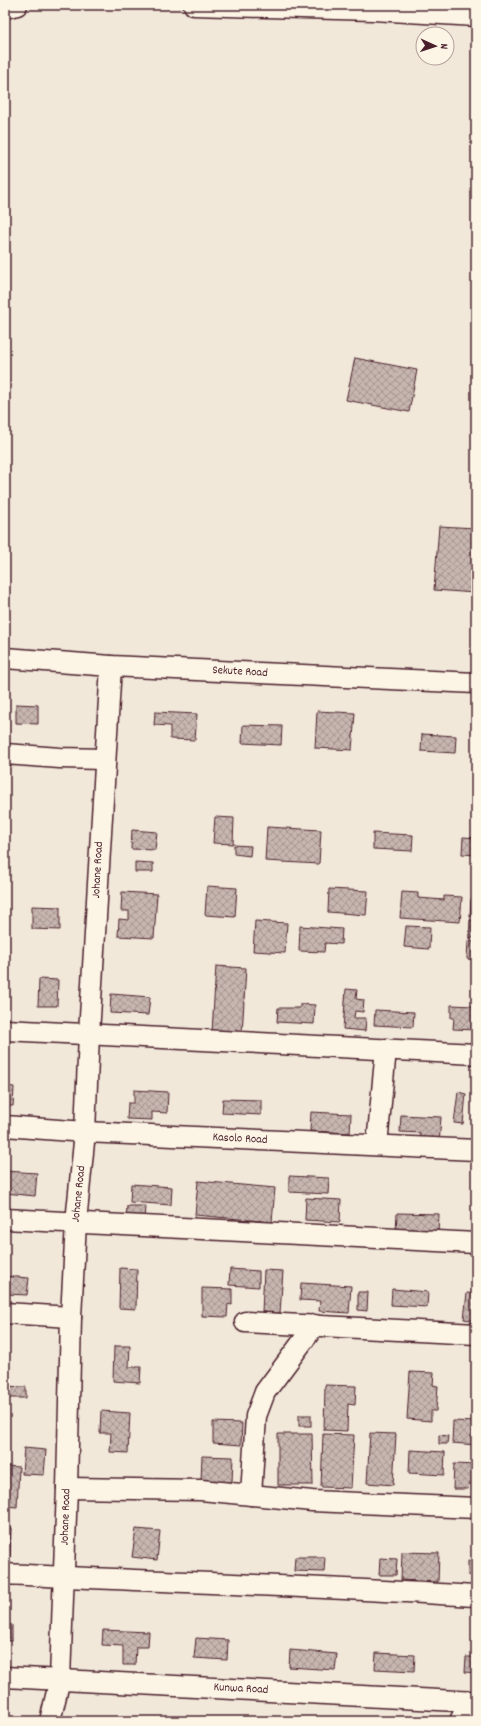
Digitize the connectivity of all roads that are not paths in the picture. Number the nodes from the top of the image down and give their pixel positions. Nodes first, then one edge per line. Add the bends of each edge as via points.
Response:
1 (17, 5) edge
2 (194, 5) edge
3 (5, 8) edge
4 (476, 16) edge
5 (5, 658) edge
6 (111, 666) junction
7 (476, 683) edge
8 (5, 754) edge
9 (104, 759) junction
10 (5, 1030) edge
11 (89, 1034) junction
12 (386, 1049) junction
13 (476, 1054) edge
14 (5, 1126) edge
15 (86, 1132) junction
16 (377, 1145) junction
17 (476, 1150) edge
18 (5, 1219) edge
19 (76, 1222) junction
20 (476, 1243) edge
21 (5, 1313) edge
22 (70, 1317) junction
23 (245, 1322) dead end
24 (315, 1325) junction
25 (476, 1334) edge
26 (67, 1488) junction
27 (251, 1495) junction
28 (476, 1508) edge
29 (5, 1574) edge
30 (64, 1577) junction
31 (476, 1596) edge
32 (5, 1677) edge
33 (60, 1679) junction
34 (473, 1701) edge
35 (50, 1721) edge
36 (460, 1721) edge

1 - 3 street
2 - 4 street
5 - 6 street, Sekute Road
6 - 7 street, Sekute Road
6 - 9 street, Johane Road
8 - 9 street
9 - 11 street, Johane Road
10 - 11 street
11 - 12 street
11 - 15 street, Johane Road
12 - 13 street
12 - 16 street
14 - 15 street, Kasolo Road
15 - 16 street, Kasolo Road
15 - 19 street, Johane Road
16 - 17 street, Kasolo Road
18 - 19 street
19 - 20 street
19 - 22 street, Johane Road
21 - 22 street
22 - 26 street, Johane Road
23 - 24 street
24 - 25 street
24 - 27 street via 265,1392 256,1416
26 - 27 street via 201,1490
26 - 30 street, Johane Road
27 - 28 street via 312,1501
29 - 30 street
30 - 31 street
30 - 33 street, Johane Road
32 - 33 street, Kunwa Road
33 - 34 street, Kunwa Road
33 - 35 street, Johane Road
34 - 36 street

